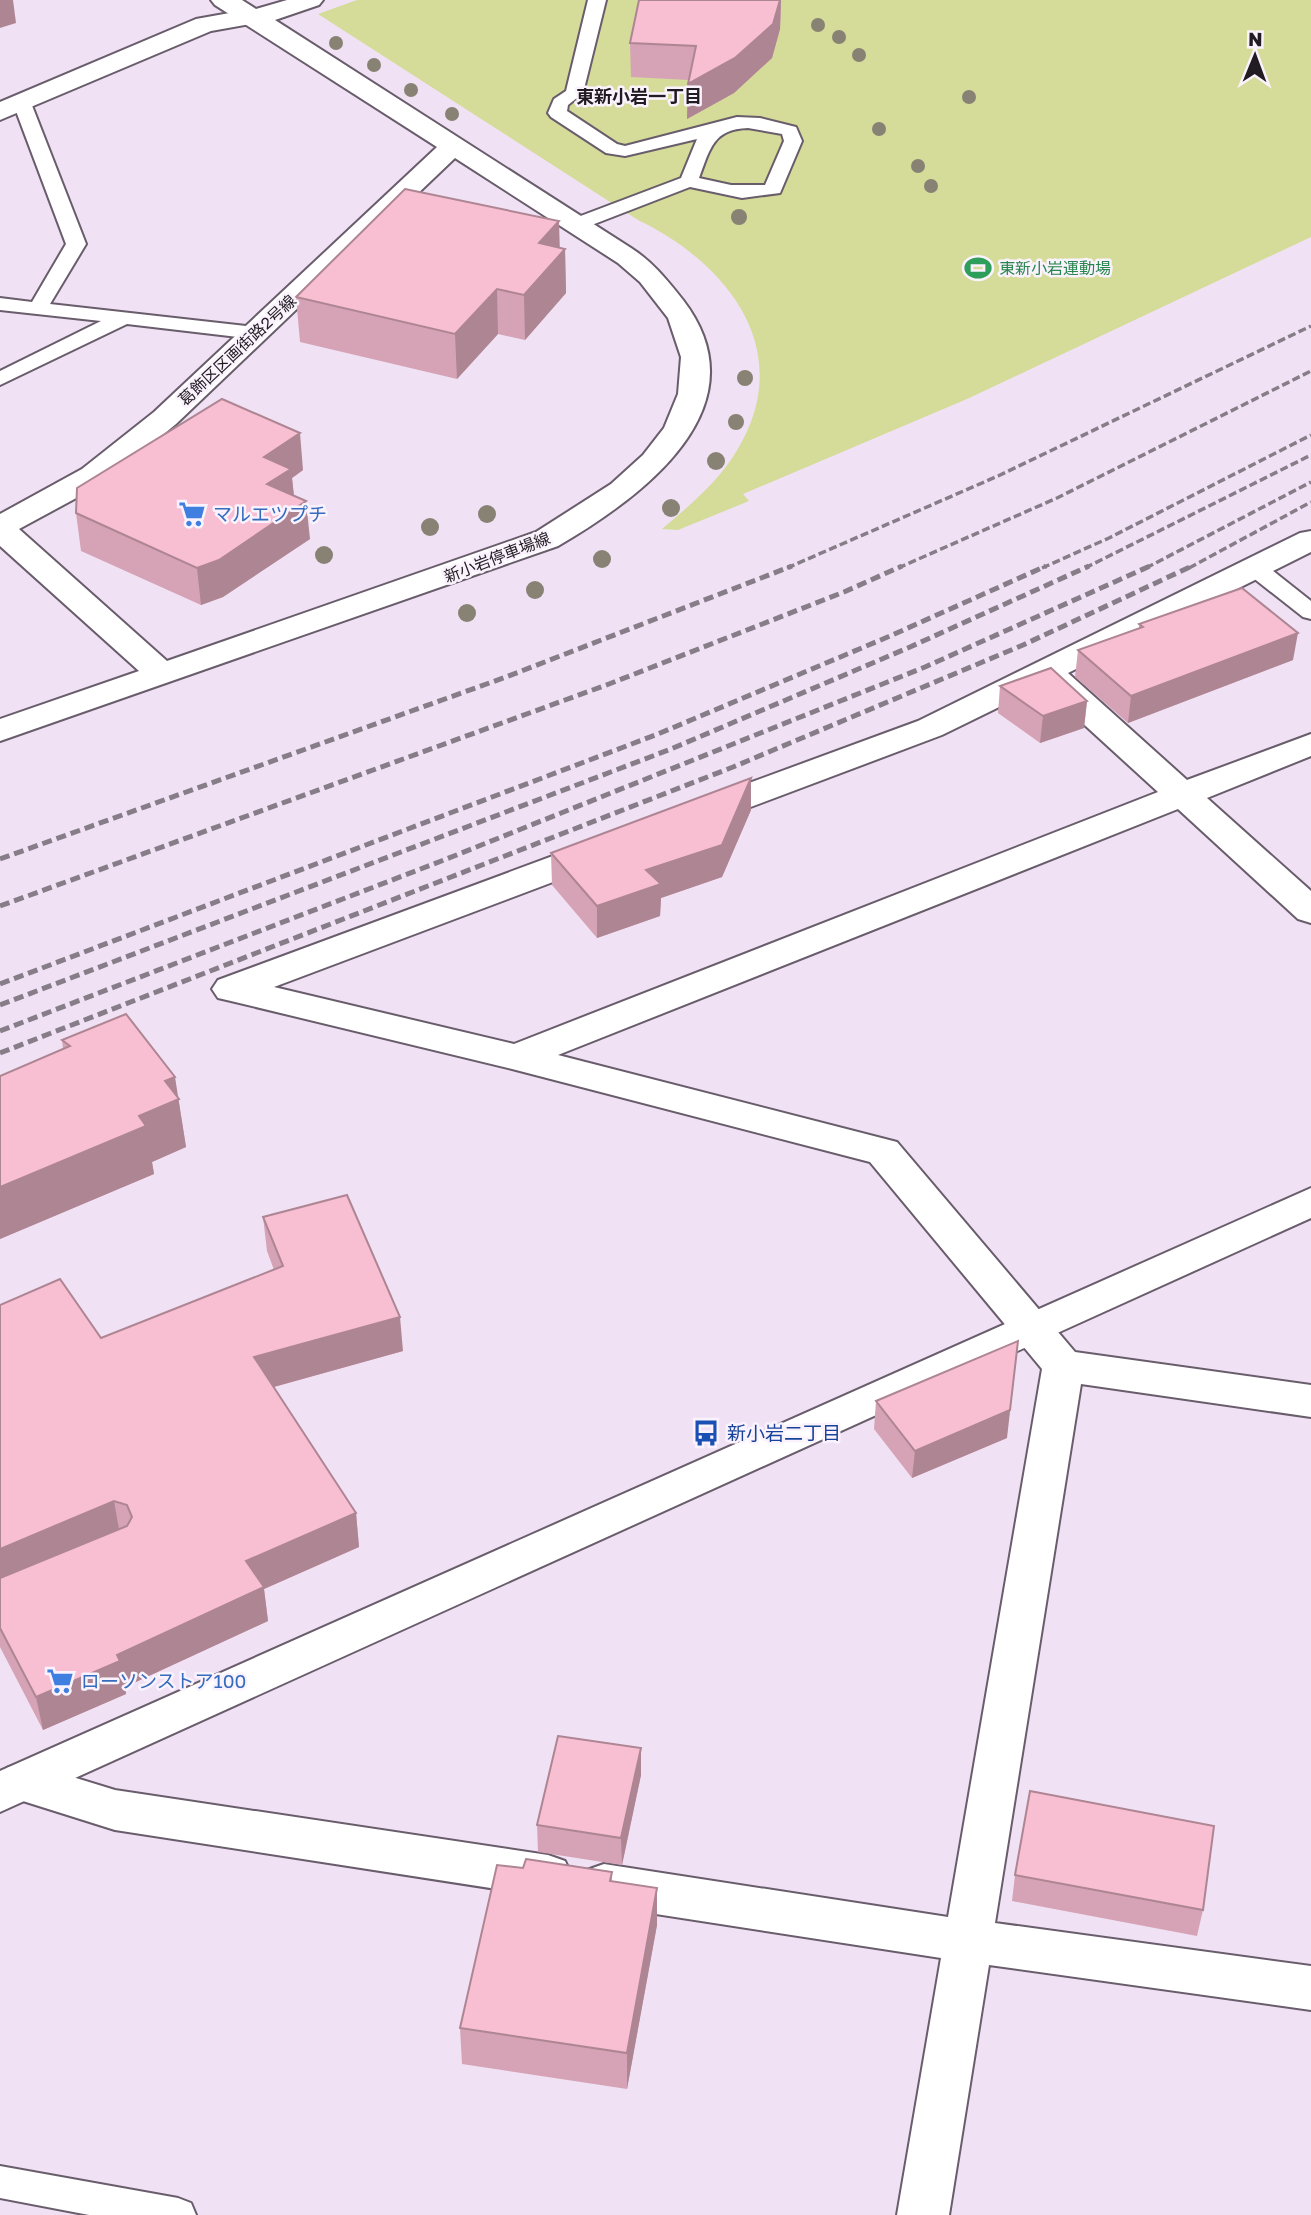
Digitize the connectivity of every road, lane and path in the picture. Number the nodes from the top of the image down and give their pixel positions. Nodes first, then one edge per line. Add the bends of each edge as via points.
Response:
1 (224, 0) edge
2 (310, 0) edge
3 (597, 0) edge
4 (251, 17) junction
5 (11, 108) edge
6 (721, 128) junction
7 (453, 146) junction
8 (688, 181) junction
9 (577, 224) junction
10 (0, 304) edge
11 (38, 309) junction
12 (124, 318) junction
13 (255, 333) junction
14 (0, 379) edge
15 (0, 528) edge
16 (1311, 540) edge
17 (1255, 568) junction
18 (1311, 612) edge
19 (1045, 671) junction
20 (163, 675) junction
21 (0, 731) edge
22 (1311, 744) edge
23 (1183, 794) junction
24 (671, 825) edge
25 (632, 839) edge
26 (1311, 911) edge
27 (516, 1058) junction
28 (1311, 1202) edge
29 (1032, 1328) junction
30 (1063, 1366) junction
31 (1311, 1401) edge
32 (12, 1787) edge
33 (967, 1941) junction
34 (1311, 1988) edge
35 (0, 2182) edge
36 (178, 2215) edge
37 (923, 2215) edge

1 - 4 street, 新小岩停車場線
2 - 4 street
3 - 6 lane via 574,93 560,103 557,114 612,149 625,151
4 - 5 street via 205,24
4 - 7 street, 新小岩停車場線
5 - 11 lane via 76,244
6 - 8 lane via 709,135
6 - 8 lane via 758,123 790,131 793,141 773,189 734,190
7 - 9 street, 新小岩停車場線
7 - 13 street, 葛飾区区画街路2号線
8 - 9 lane
9 - 20 street, 新小岩停車場線 via 649,275 674,304 692,341 695,383 688,416 658,458 605,505 539,543
10 - 11 lane
11 - 12 lane
12 - 13 lane
12 - 14 lane
13 - 15 street, 葛飾区区画街路2号線 via 165,418 93,476
15 - 20 street, 葛飾区区画街路2号線
16 - 17 street
17 - 18 lane
17 - 19 street
19 - 23 street
19 - 24 street via 930,728
20 - 21 street, 新小岩停車場線
22 - 23 street
23 - 26 street
23 - 27 street
25 - 27 street via 231,989
27 - 29 street via 883,1152
28 - 29 street
29 - 30 street
29 - 32 street
30 - 31 street
30 - 33 street
32 - 33 street via 115,1810
33 - 34 street
33 - 37 street
35 - 36 lane

